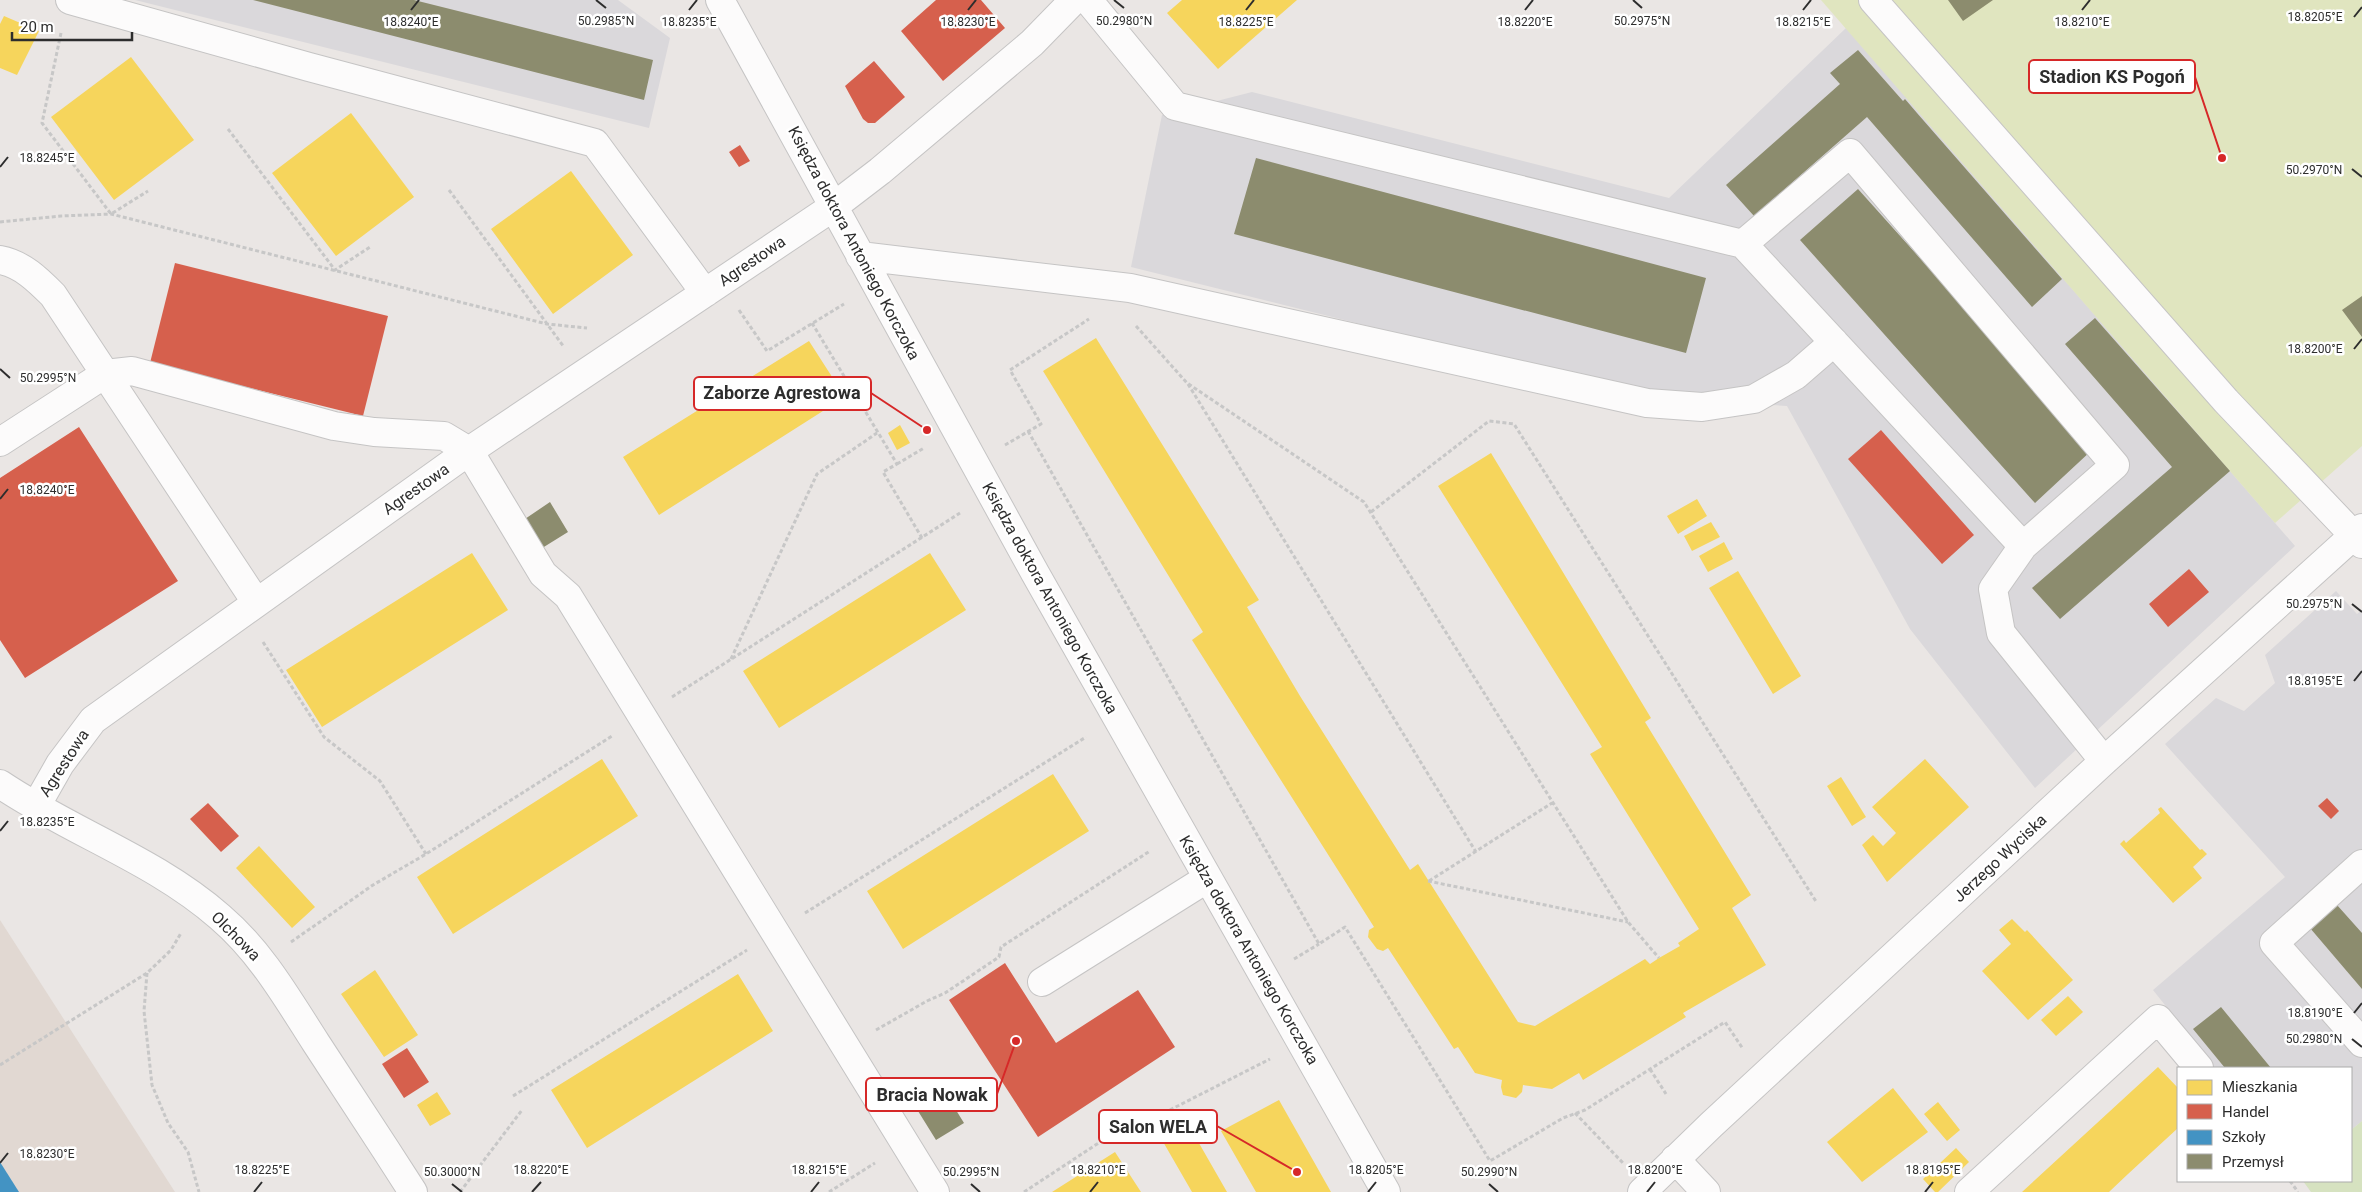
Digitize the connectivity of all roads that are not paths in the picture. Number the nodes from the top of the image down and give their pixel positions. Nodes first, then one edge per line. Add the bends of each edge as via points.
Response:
1 (720, 0) edge
2 (1074, 0) edge
3 (1088, 0) edge
4 (1873, 0) edge
5 (81, 2) edge
6 (833, 207) junction
7 (1743, 244) junction
8 (860, 256) junction
9 (0, 260) edge
10 (705, 293) junction
11 (1834, 342) junction
12 (105, 374) junction
13 (0, 442) edge
14 (470, 451) junction
15 (2359, 535) edge
16 (2022, 546) junction
17 (256, 602) junction
18 (2104, 761) junction
19 (0, 784) edge
20 (35, 808) junction
21 (2362, 864) edge
22 (1208, 878) junction
23 (1042, 982) dead end
24 (2362, 1043) edge
25 (2198, 1067) edge
26 (1675, 1159) junction
27 (413, 1192) edge
28 (935, 1192) edge
29 (1386, 1192) edge
30 (1642, 1192) edge
31 (1706, 1192) edge
32 (1969, 1192) edge

1 - 6 street, Księdza doktora Antoniego Korczoka
2 - 6 street, Agrestowa via 1032,43
3 - 7 street via 1175,106
4 - 15 street via 2226,401
5 - 10 street via 595,144
6 - 8 street, Księdza doktora Antoniego Korczoka
6 - 10 street, Agrestowa
7 - 11 street
7 - 16 street via 1850,153 2115,465
8 - 11 street via 1130,288 1647,403 1702,407 1754,399 1796,375
8 - 22 street, Księdza doktora Antoniego Korczoka
9 - 12 street via 34,277 53,295
10 - 14 street, Agrestowa
11 - 16 street
12 - 13 street
12 - 14 street via 132,371 334,426 444,436
12 - 17 street
14 - 17 street, Agrestowa
14 - 28 street via 543,574 568,596 631,723 775,932
15 - 18 street, Jerzego Wyciska
16 - 18 street via 1993,589 2001,632
17 - 20 street, Agrestowa via 93,720 60,764
18 - 26 street, Jerzego Wyciska
19 - 20 street, Olchowa
20 - 27 street, Olchowa via 144,864 220,916 252,947
21 - 24 street via 2274,943
22 - 23 street
22 - 29 street, Księdza doktora Antoniego Korczoka
25 - 32 street via 2158,1019
26 - 30 street, Jerzego Wyciska
26 - 31 street

